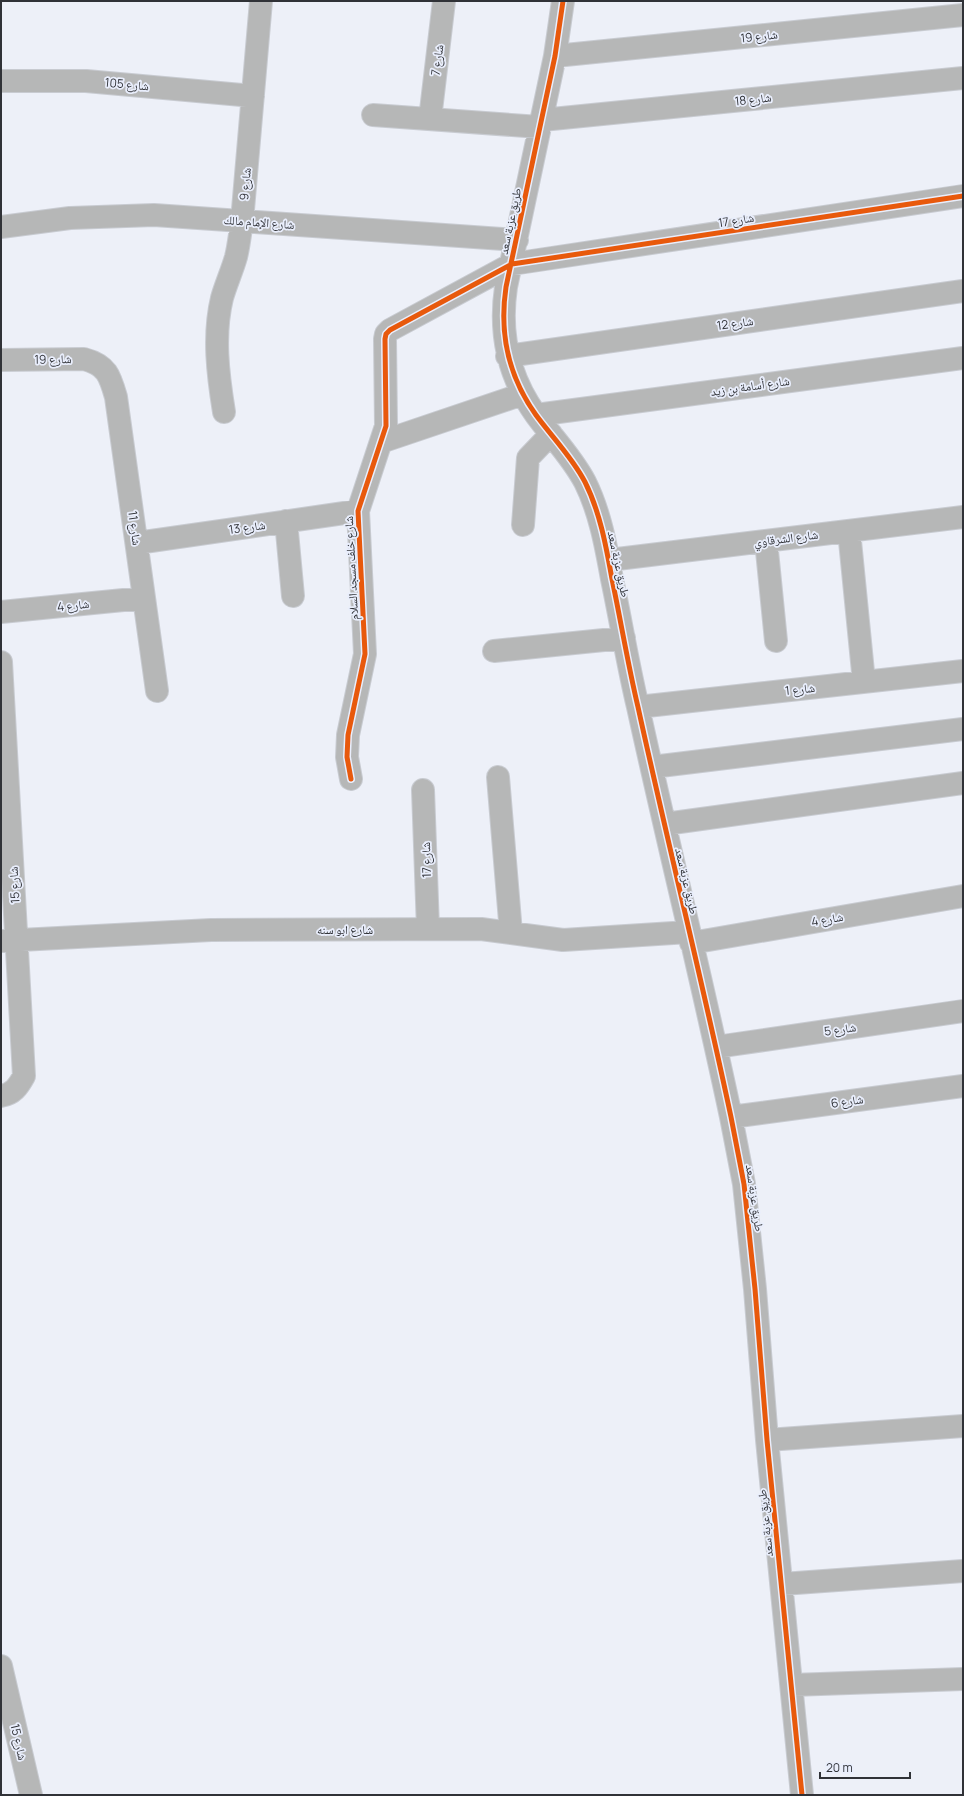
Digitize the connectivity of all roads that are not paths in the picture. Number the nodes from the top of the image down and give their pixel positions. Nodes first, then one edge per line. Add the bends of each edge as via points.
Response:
1 (261, 1) edge
2 (444, 1) edge
3 (563, 1) edge
4 (963, 15) edge
5 (555, 56) junction
6 (963, 78) edge
7 (1, 81) edge
8 (253, 96) junction
9 (373, 115) dead end
10 (430, 119) junction
11 (541, 124) junction
12 (963, 196) edge
13 (242, 220) junction
14 (1, 227) edge
15 (516, 240) junction
16 (512, 264) junction
17 (963, 291) edge
18 (507, 356) junction
19 (963, 358) edge
20 (1, 360) edge
21 (103, 367) joint
22 (523, 394) junction
23 (224, 412) dead end
24 (536, 415) junction
25 (551, 434) junction
26 (381, 442) junction
27 (358, 511) junction
28 (963, 517) edge
29 (286, 521) junction
30 (523, 525) dead end
31 (849, 531) junction
32 (766, 541) junction
33 (137, 543) junction
34 (608, 560) junction
35 (293, 596) dead end
36 (144, 598) junction
37 (1, 612) edge
38 (624, 638) junction
39 (776, 641) dead end
40 (494, 651) dead end
41 (1, 662) edge
42 (963, 671) edge
43 (864, 682) junction
44 (157, 691) dead end
45 (2, 705) edge
46 (638, 707) junction
47 (963, 729) edge
48 (652, 767) junction
49 (498, 777) dead end
50 (351, 779) dead end
51 (963, 783) edge
52 (424, 790) dead end
53 (665, 824) junction
54 (963, 896) edge
55 (428, 929) junction
56 (511, 933) junction
57 (690, 937) junction
58 (9, 941) edge
59 (963, 1011) edge
60 (716, 1047) junction
61 (963, 1086) edge
62 (1, 1096) edge
63 (731, 1117) junction
64 (963, 1426) edge
65 (767, 1440) junction
66 (963, 1571) edge
67 (782, 1584) junction
68 (1, 1666) edge
69 (963, 1679) edge
70 (792, 1684) junction
71 (31, 1795) edge
72 (802, 1795) edge

1 - 8 street, شارع 9
2 - 10 street, شارع 7
3 - 5 street, طريق عزبة سعد
4 - 5 street, شارع 19
5 - 11 street, طريق عزبة سعد
6 - 11 street, شارع 18
7 - 8 street, شارع 105 via 86,81
8 - 13 street, شارع 9
9 - 10 street, شارع 18
10 - 11 street, شارع 18
11 - 15 street, طريق عزبة سعد
12 - 16 street, شارع 17
13 - 14 street, شارع الإمام مالك via 154,215 112,216 70,218
13 - 15 street, شارع الإمام مالك
13 - 23 street, شارع 9 via 236,255 222,298 219,325 217,352
15 - 16 street, طريق عزبة سعد
16 - 18 street, طريق عزبة سعد via 504,303 503,322
16 - 26 street, شارع خلف مسجد السلام via 386,334 386,419
17 - 18 street, شارع 12
18 - 22 street, طريق عزبة سعد
19 - 24 street, شارع أسامة بن زيد
20 - 21 street, شارع 19 via 84,359
21 - 33 street, شارع 11 via 111,379 116,397
22 - 24 street, طريق عزبة سعد
22 - 26 street
24 - 25 street, طريق عزبة سعد
25 - 30 street via 528,458
25 - 34 street, طريق عزبة سعد via 570,457 585,482 596,509
26 - 27 street, شارع خلف مسجد السلام
27 - 29 street, شارع 13
27 - 50 street, شارع خلف مسجد السلام via 365,654 348,735 347,757
28 - 31 street, شارع الشرقاوي
29 - 33 street, شارع 13
29 - 35 street
31 - 32 street, شارع الشرقاوي
31 - 43 street
32 - 34 street, شارع الشرقاوي
32 - 39 street
33 - 36 street, شارع 11
34 - 38 street, طريق عزبة سعد
36 - 37 street, شارع 4
36 - 44 street, شارع 11
38 - 40 street
38 - 46 street, طريق عزبة سعد
41 - 45 street, شارع 15
42 - 43 street, شارع 1
43 - 46 street, شارع 1
45 - 58 street, شارع 15
46 - 48 street, طريق عزبة سعد
47 - 48 street
48 - 53 street, طريق عزبة سعد
49 - 56 street
51 - 53 street
52 - 55 street, شارع 17
53 - 57 street, طريق عزبة سعد
54 - 57 street, شارع 4
55 - 56 street, شارع ابو سنه via 481,929
55 - 58 street, شارع ابو سنه via 211,930
56 - 57 street, شارع ابو سنه via 563,940
57 - 60 street, طريق عزبة سعد
58 - 62 street, شارع 15 via 24,1076 18,1087 8,1095
59 - 60 street, شارع 5
60 - 63 street, طريق عزبة سعد
61 - 63 street, شارع 6
63 - 65 street, طريق عزبة سعد via 744,1184
64 - 65 street
65 - 67 street, طريق عزبة سعد
66 - 67 street
67 - 70 street, طريق عزبة سعد
68 - 71 street, شارع 15
69 - 70 street
70 - 72 street, طريق عزبة سعد

